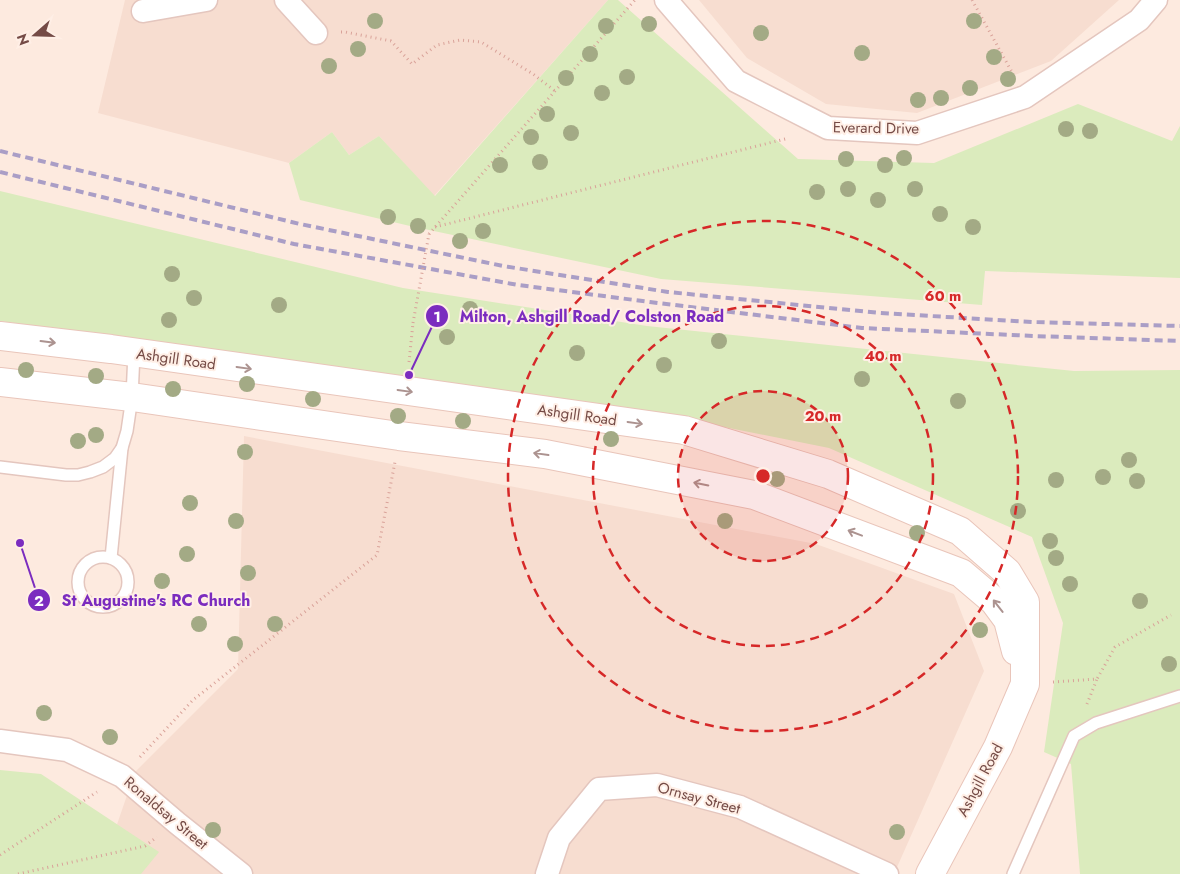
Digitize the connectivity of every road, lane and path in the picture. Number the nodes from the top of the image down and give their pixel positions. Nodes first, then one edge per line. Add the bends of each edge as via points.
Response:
1 (206, 0) edge
2 (286, 0) edge
3 (635, 0) edge
4 (666, 0) edge
5 (972, 0) edge
6 (1156, 0) edge
7 (143, 11) dead end
8 (316, 33) joint
9 (555, 90) junction
10 (1026, 97) junction
11 (828, 128) junction
12 (435, 227) junction
13 (0, 336) edge
14 (134, 353) junction
15 (0, 382) edge
16 (406, 391) junction
17 (132, 397) junction
18 (399, 436) junction
19 (122, 448) junction
20 (0, 466) edge
21 (111, 558) junction
22 (1171, 615) dead end
23 (1025, 684) junction
24 (1180, 696) edge
25 (0, 741) edge
26 (122, 776) junction
27 (177, 823) junction
28 (0, 855) edge
29 (18, 874) edge
30 (241, 874) edge
31 (547, 874) edge
32 (887, 874) edge
33 (930, 874) edge
34 (1013, 874) edge

1 - 7 street
2 - 8 street
3 - 9 path
4 - 11 street, Everard Drive via 736,81
5 - 10 path
6 - 10 street, Everard Drive via 1139,20
8 - 9 path via 345,32 391,41 412,64 437,45 460,40 481,42
9 - 12 path
10 - 11 street, Everard Drive via 917,132
11 - 12 path
12 - 16 path, bridge via 429,234 413,323
13 -> 14 street, Ashgill Road
14 -> 16 street, Ashgill Road
14 - 17 lane
15 - 17 street
16 -> 23 street, Ashgill Road via 684,430 828,474 960,530 1007,572 1024,602
17 - 18 street
17 - 19 lane via 128,431
23 -> 18 street via 1008,620 994,601 961,573 754,495 545,454
18 - 26 path via 377,555 193,700
19 - 20 lane via 103,467 78,475
19 - 21 lane
21 - 21 lane via 95,558 82,568 78,576 80,592 90,604 106,607 114,604 125,592 126,576
22 - 23 path via 1115,648 1097,679
23 - 33 street, Ashgill Road via 998,747
24 - 34 lane via 1096,723 1074,736
25 - 26 street, Ronaldsay Street via 67,750
26 - 27 street, Ronaldsay Street
26 - 28 path
27 - 29 path via 145,846
27 - 30 street, Ronaldsay Street
31 - 32 street, Ornsay Street via 559,838 599,790 657,785 740,807

